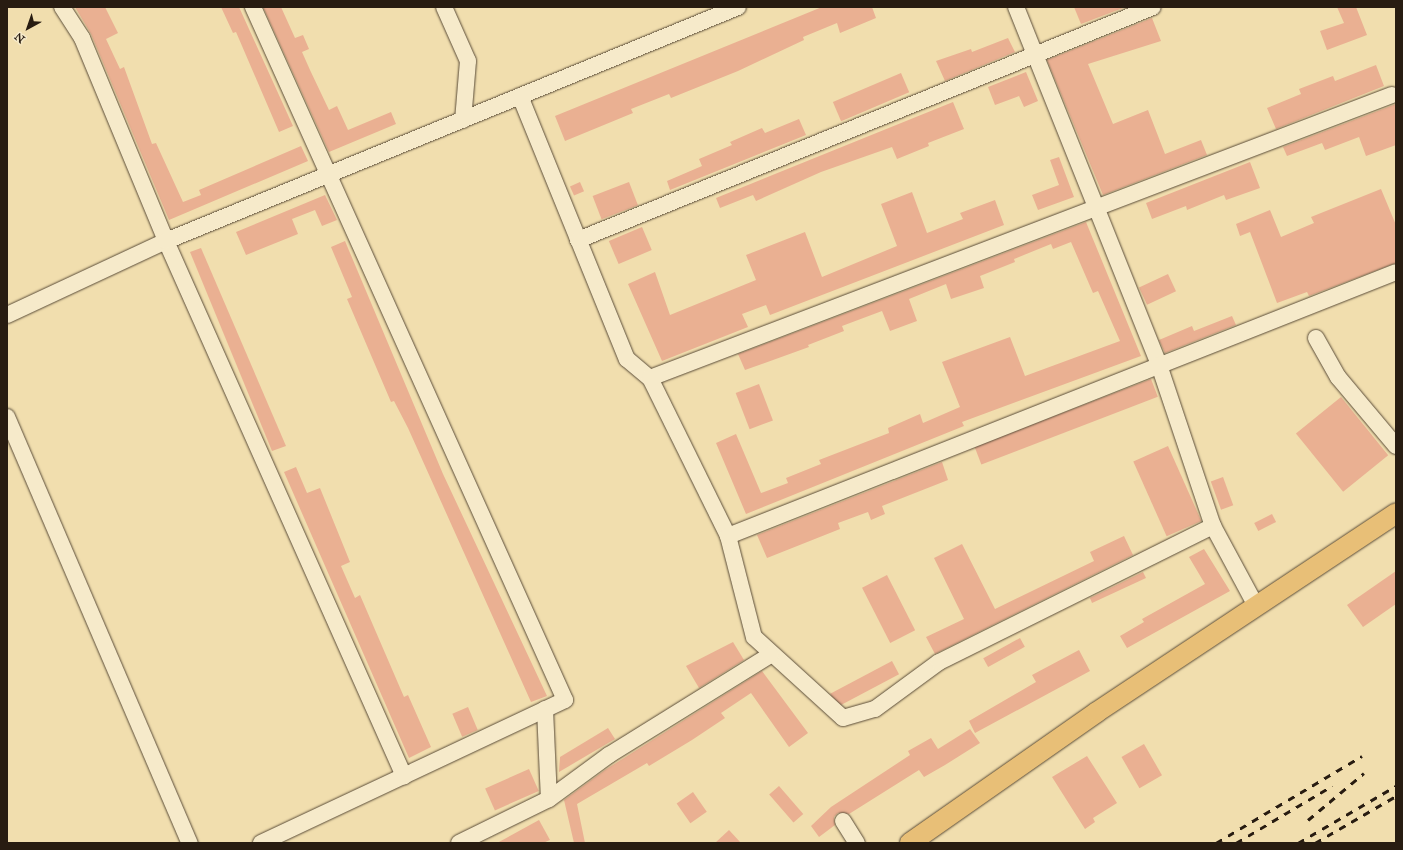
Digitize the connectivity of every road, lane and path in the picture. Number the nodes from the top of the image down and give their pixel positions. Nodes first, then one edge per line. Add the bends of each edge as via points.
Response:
1 (62, 7) edge
2 (252, 7) edge
3 (444, 7) edge
4 (738, 7) edge
5 (1016, 7) edge
6 (1153, 7) edge
7 (1034, 53) junction
8 (1392, 95) dead end
9 (520, 96) junction
10 (462, 120) junction
11 (328, 175) junction
12 (1096, 206) junction
13 (578, 240) junction
14 (166, 241) junction
15 (1396, 272) edge
16 (7, 315) edge
17 (1316, 338) dead end
18 (1159, 365) junction
19 (650, 378) junction
20 (7, 417) edge
21 (1396, 446) edge
22 (1396, 513) edge
23 (1213, 526) junction
24 (728, 536) junction
25 (1256, 606) junction
26 (770, 655) junction
27 (545, 709) junction
28 (404, 776) junction
29 (549, 799) junction
30 (843, 822) dead end
31 (190, 843) edge
32 (261, 843) edge
33 (459, 843) edge
34 (857, 843) edge
35 (910, 843) edge

1 - 14 street via 82,38
2 - 11 street
3 - 10 street via 468,61
4 - 9 street
5 - 7 street
6 - 7 street
7 - 12 street
7 - 13 street
8 - 12 street
9 - 10 street
9 - 13 street
10 - 11 street
11 - 14 street
11 - 27 street via 565,700
12 - 18 street
12 - 19 street
13 - 19 street via 627,359
14 - 16 street
14 - 28 street
15 - 18 street
17 - 21 street via 1338,377
18 - 23 street
18 - 24 street
19 - 24 street
20 - 31 street
22 - 25 main road
23 - 25 street
23 - 26 street via 939,662 875,709 843,718
24 - 26 street via 754,637
25 - 35 main road
26 - 29 street via 609,755
27 - 28 street
27 - 29 street
28 - 32 street
29 - 33 street
30 - 34 street

